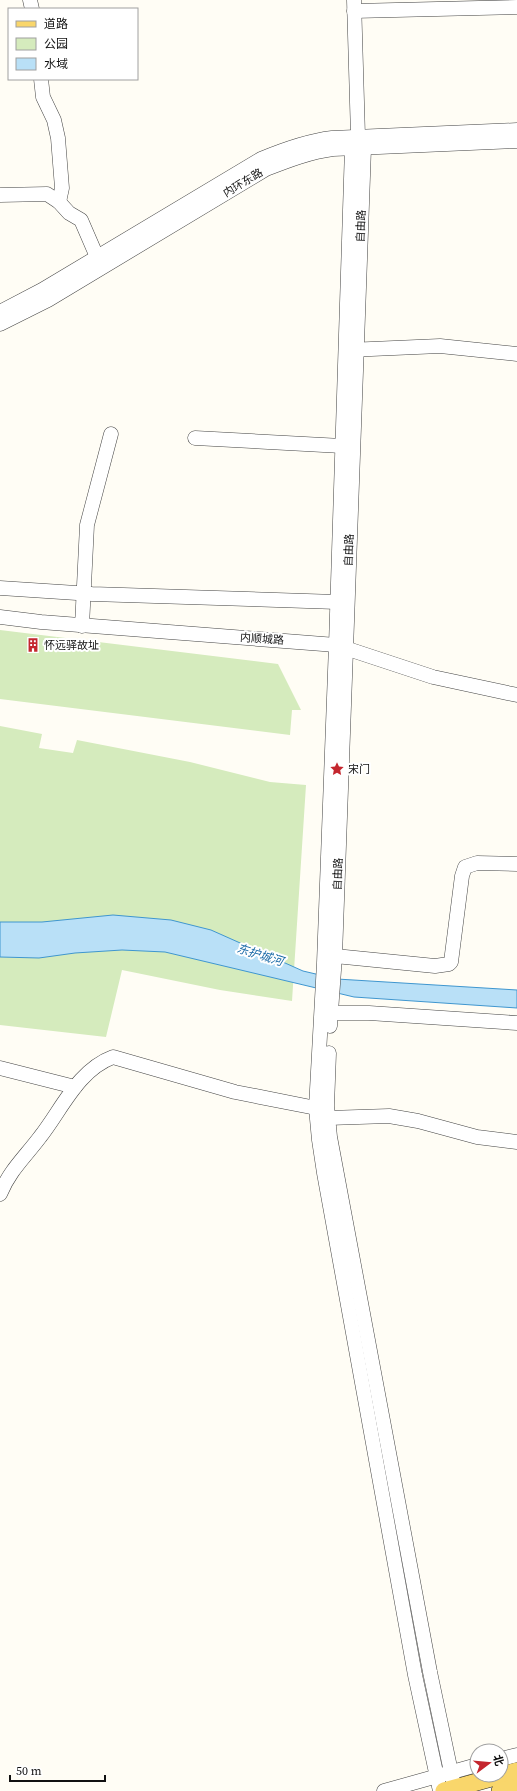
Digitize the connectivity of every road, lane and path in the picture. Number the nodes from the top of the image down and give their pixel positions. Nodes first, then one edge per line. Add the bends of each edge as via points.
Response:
1 (354, 5) edge
2 (517, 7) edge
3 (41, 80) edge
4 (517, 130) edge
5 (517, 141) edge
6 (358, 144) junction
7 (0, 195) edge
8 (59, 202) junction
9 (97, 257) junction
10 (0, 312) edge
11 (0, 324) edge
12 (351, 350) junction
13 (517, 354) edge
14 (111, 434) dead end
15 (195, 438) dead end
16 (342, 446) junction
17 (0, 588) edge
18 (83, 594) junction
19 (337, 602) junction
20 (0, 618) edge
21 (82, 626) junction
22 (341, 647) junction
23 (517, 695) edge
24 (517, 864) edge
25 (331, 961) junction
26 (328, 1007) junction
27 (517, 1024) edge
28 (0, 1068) edge
29 (75, 1087) junction
30 (316, 1108) junction
31 (328, 1118) junction
32 (517, 1142) edge
33 (0, 1194) edge
34 (469, 1771) edge
35 (517, 1772) edge
36 (436, 1775) junction
37 (517, 1786) edge
38 (448, 1787) edge
39 (384, 1791) edge
40 (500, 1791) edge

1 - 2 street
1 - 6 street, 自由路
3 - 8 street via 43,97 54,120 58,138 62,188
4 - 6 street, 内环东路
5 - 6 street, 内环东路
6 - 9 street, 内环东路 via 313,140 261,159
6 - 11 street, 内环东路 via 316,151 266,169 48,300
6 - 12 street, 自由路
7 - 8 street via 48,194
8 - 9 street via 69,213 81,220
9 - 10 street, 内环东路
12 - 13 street via 440,346
12 - 16 street, 自由路
12 - 22 street, 自由路
14 - 18 street via 88,525
15 - 16 street
16 - 19 street, 自由路
17 - 18 street
18 - 19 street
18 - 21 street
19 - 22 street, 自由路
20 - 21 street, 内顺城路
21 - 22 street, 内顺城路
22 - 23 street, 内顺城路 via 434,677
22 - 25 street, 自由路
24 - 25 street via 477,863 465,867 449,964 435,966
25 - 26 street, 自由路
26 - 27 street via 369,1013
26 - 30 street
26 - 31 street
28 - 29 street
29 - 30 street via 100,1061 113,1056 235,1092
29 - 33 street via 40,1137 14,1167
30 - 36 street via 325,1181
31 - 32 street via 389,1116 477,1137
31 - 38 street via 428,1664
34 - 38 street
35 - 38 main road
36 - 38 street
36 - 39 street
37 - 40 main road

